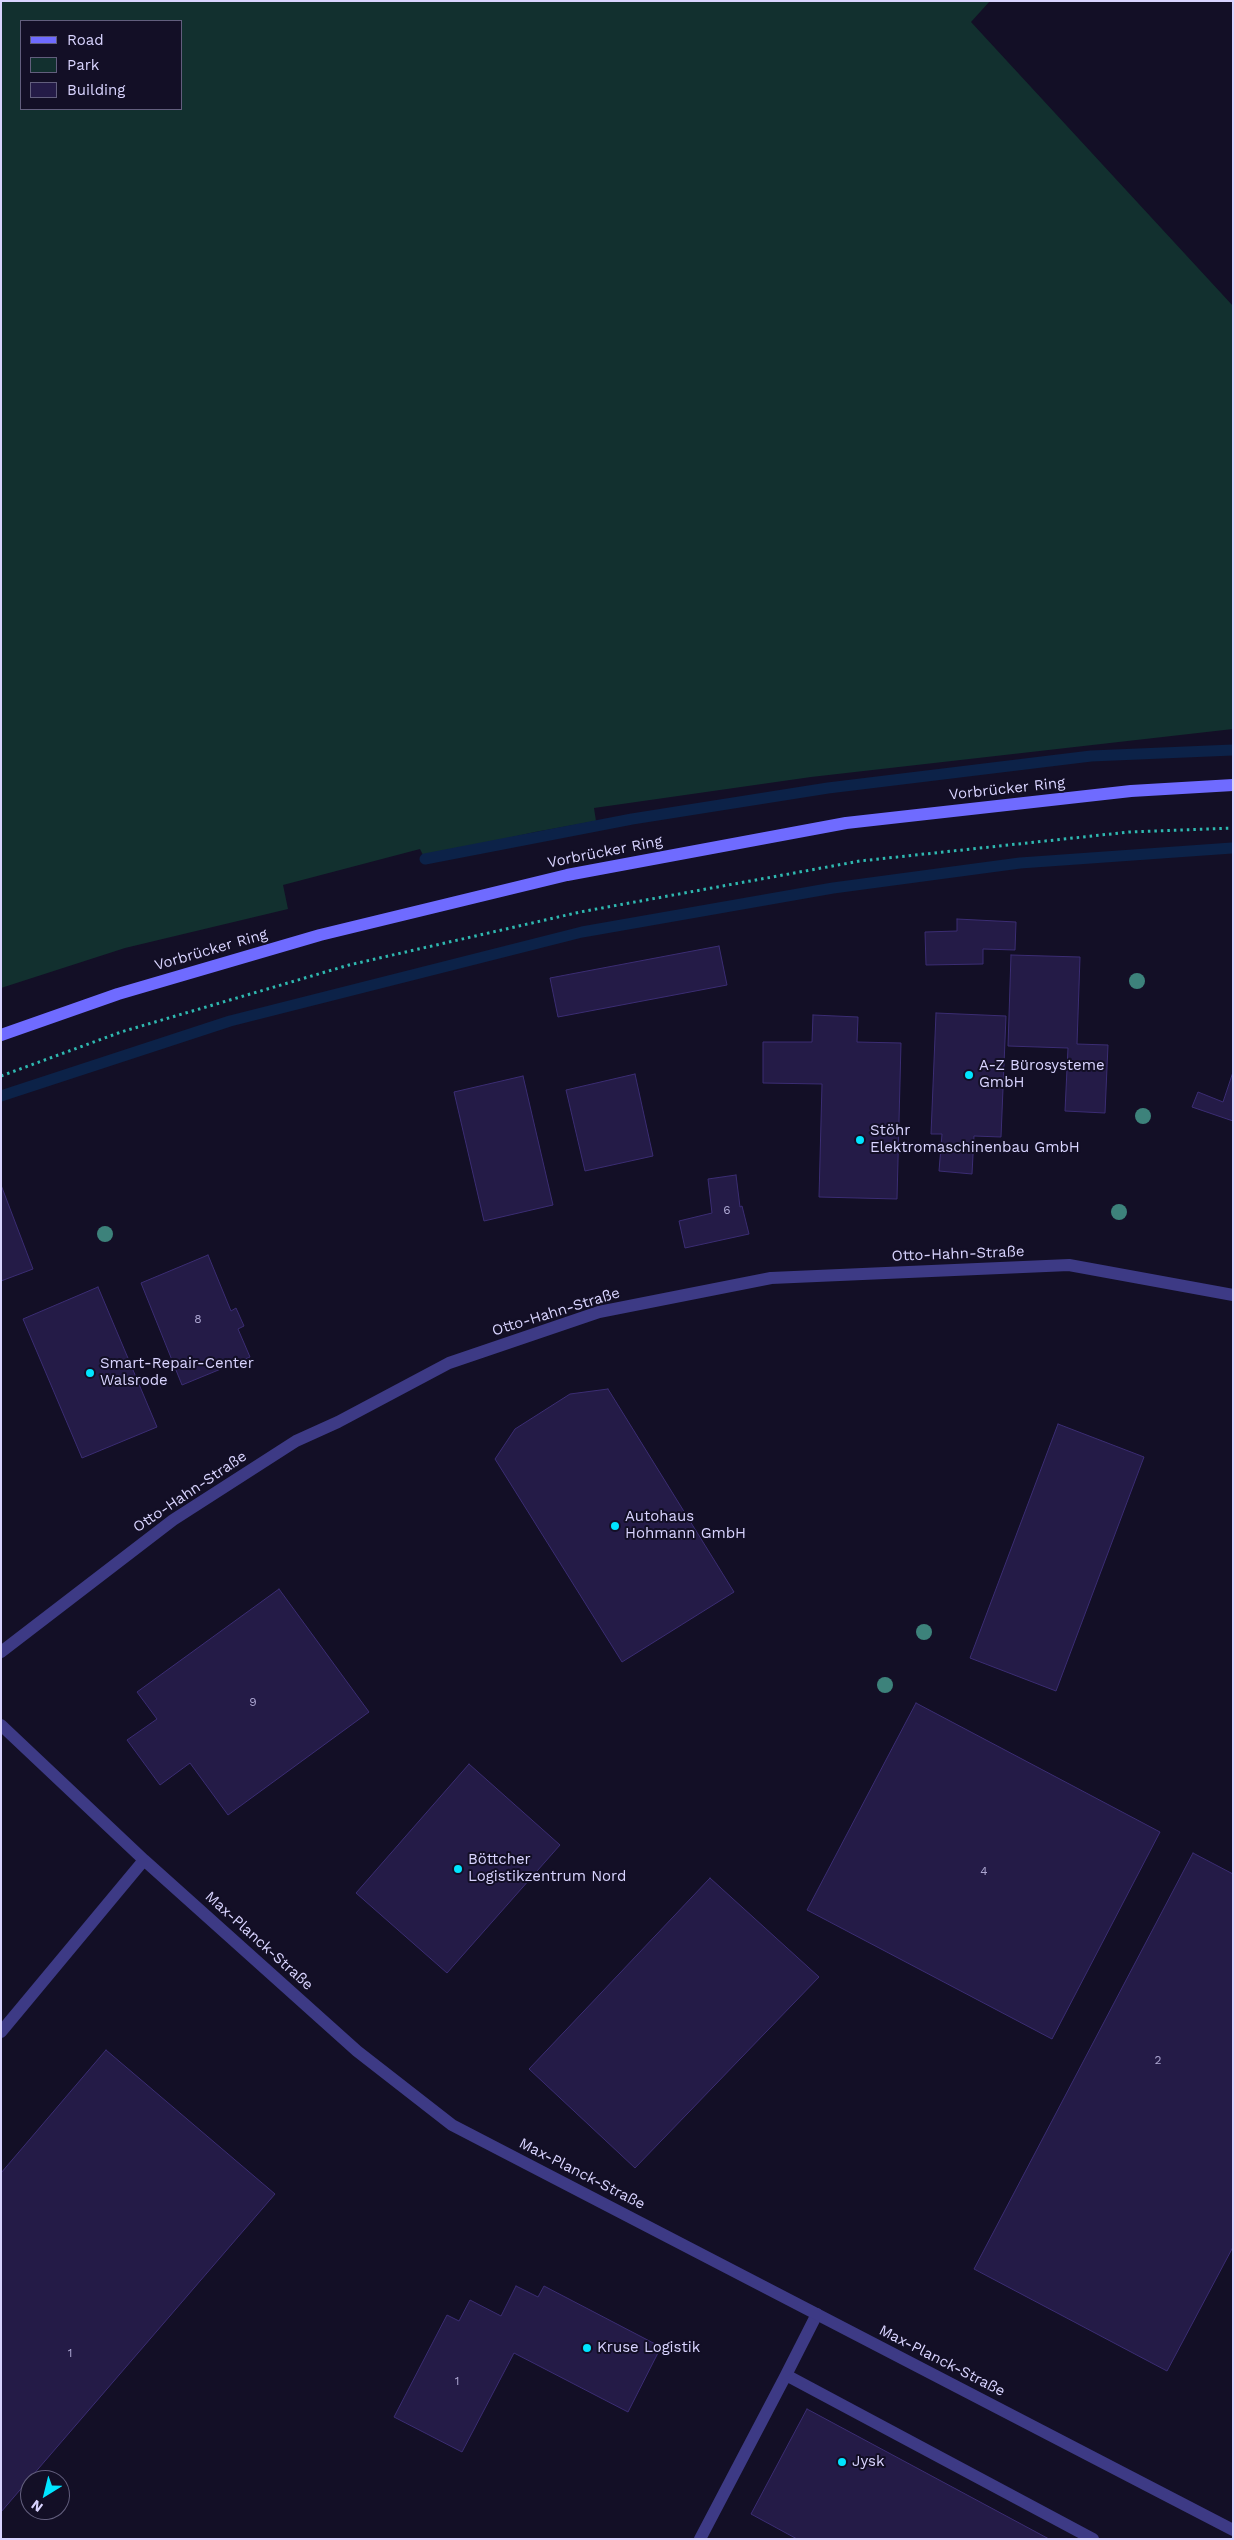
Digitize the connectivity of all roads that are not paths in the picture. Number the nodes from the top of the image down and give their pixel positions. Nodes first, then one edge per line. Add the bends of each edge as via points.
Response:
1 (1233, 785) edge
2 (1, 1035) edge
3 (1233, 1295) edge
4 (1, 1652) edge
5 (1, 1725) edge
6 (144, 1860) junction
7 (1, 2032) edge
8 (817, 2314) junction
9 (786, 2375) junction
10 (1233, 2530) edge
11 (700, 2539) edge
12 (1093, 2539) edge

1 - 2 main road, Vorbrücker Ring via 1131,791 846,823 567,875 320,935 118,994
3 - 4 street, Otto-Hahn-Straße via 1069,1265 771,1278 599,1312 449,1363 296,1441 173,1520
5 - 6 street, Max-Planck-Straße
6 - 7 street
6 - 8 street, Max-Planck-Straße via 357,2051 452,2125
8 - 9 street
8 - 10 street, Max-Planck-Straße
9 - 11 street
9 - 12 street

